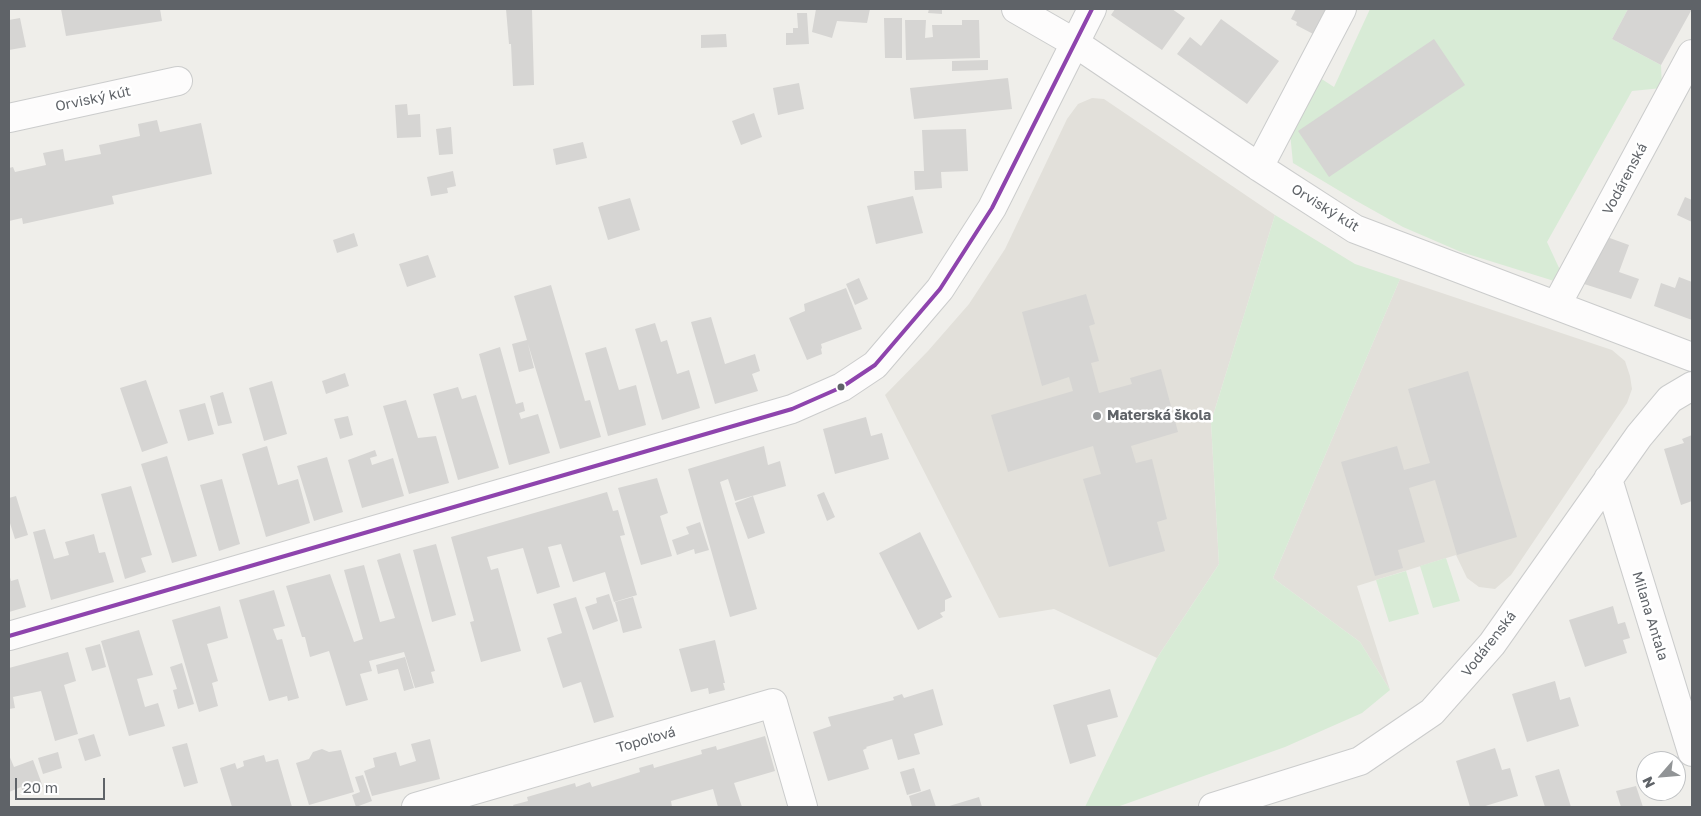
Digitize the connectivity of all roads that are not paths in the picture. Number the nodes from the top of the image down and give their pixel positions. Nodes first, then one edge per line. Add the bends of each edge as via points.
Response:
1 (1016, 9) edge
2 (1092, 9) edge
3 (1342, 9) edge
4 (1075, 43) junction
5 (1692, 54) edge
6 (178, 81) dead end
7 (9, 118) edge
8 (1259, 167) junction
9 (1557, 304) junction
10 (1692, 356) edge
11 (1692, 386) edge
12 (1608, 479) junction
13 (9, 636) edge
14 (1692, 752) edge
15 (416, 807) edge
16 (803, 807) edge
17 (1213, 807) edge

1 - 4 street, Orviský kút
2 - 4 street
3 - 8 street
4 - 8 street, Orviský kút
4 - 13 street via 992,208 940,289 875,365 842,388 792,409
5 - 9 street, Vodárenská
6 - 7 street, Orviský kút
8 - 9 street, Orviský kút via 1355,229
9 - 10 street, Orviský kút
11 - 12 street, Vodárenská via 1670,399
12 - 14 street, Milana Antala
12 - 17 street, Vodárenská via 1492,644 1432,712 1360,762
15 - 16 street, Topoľová via 773,703

